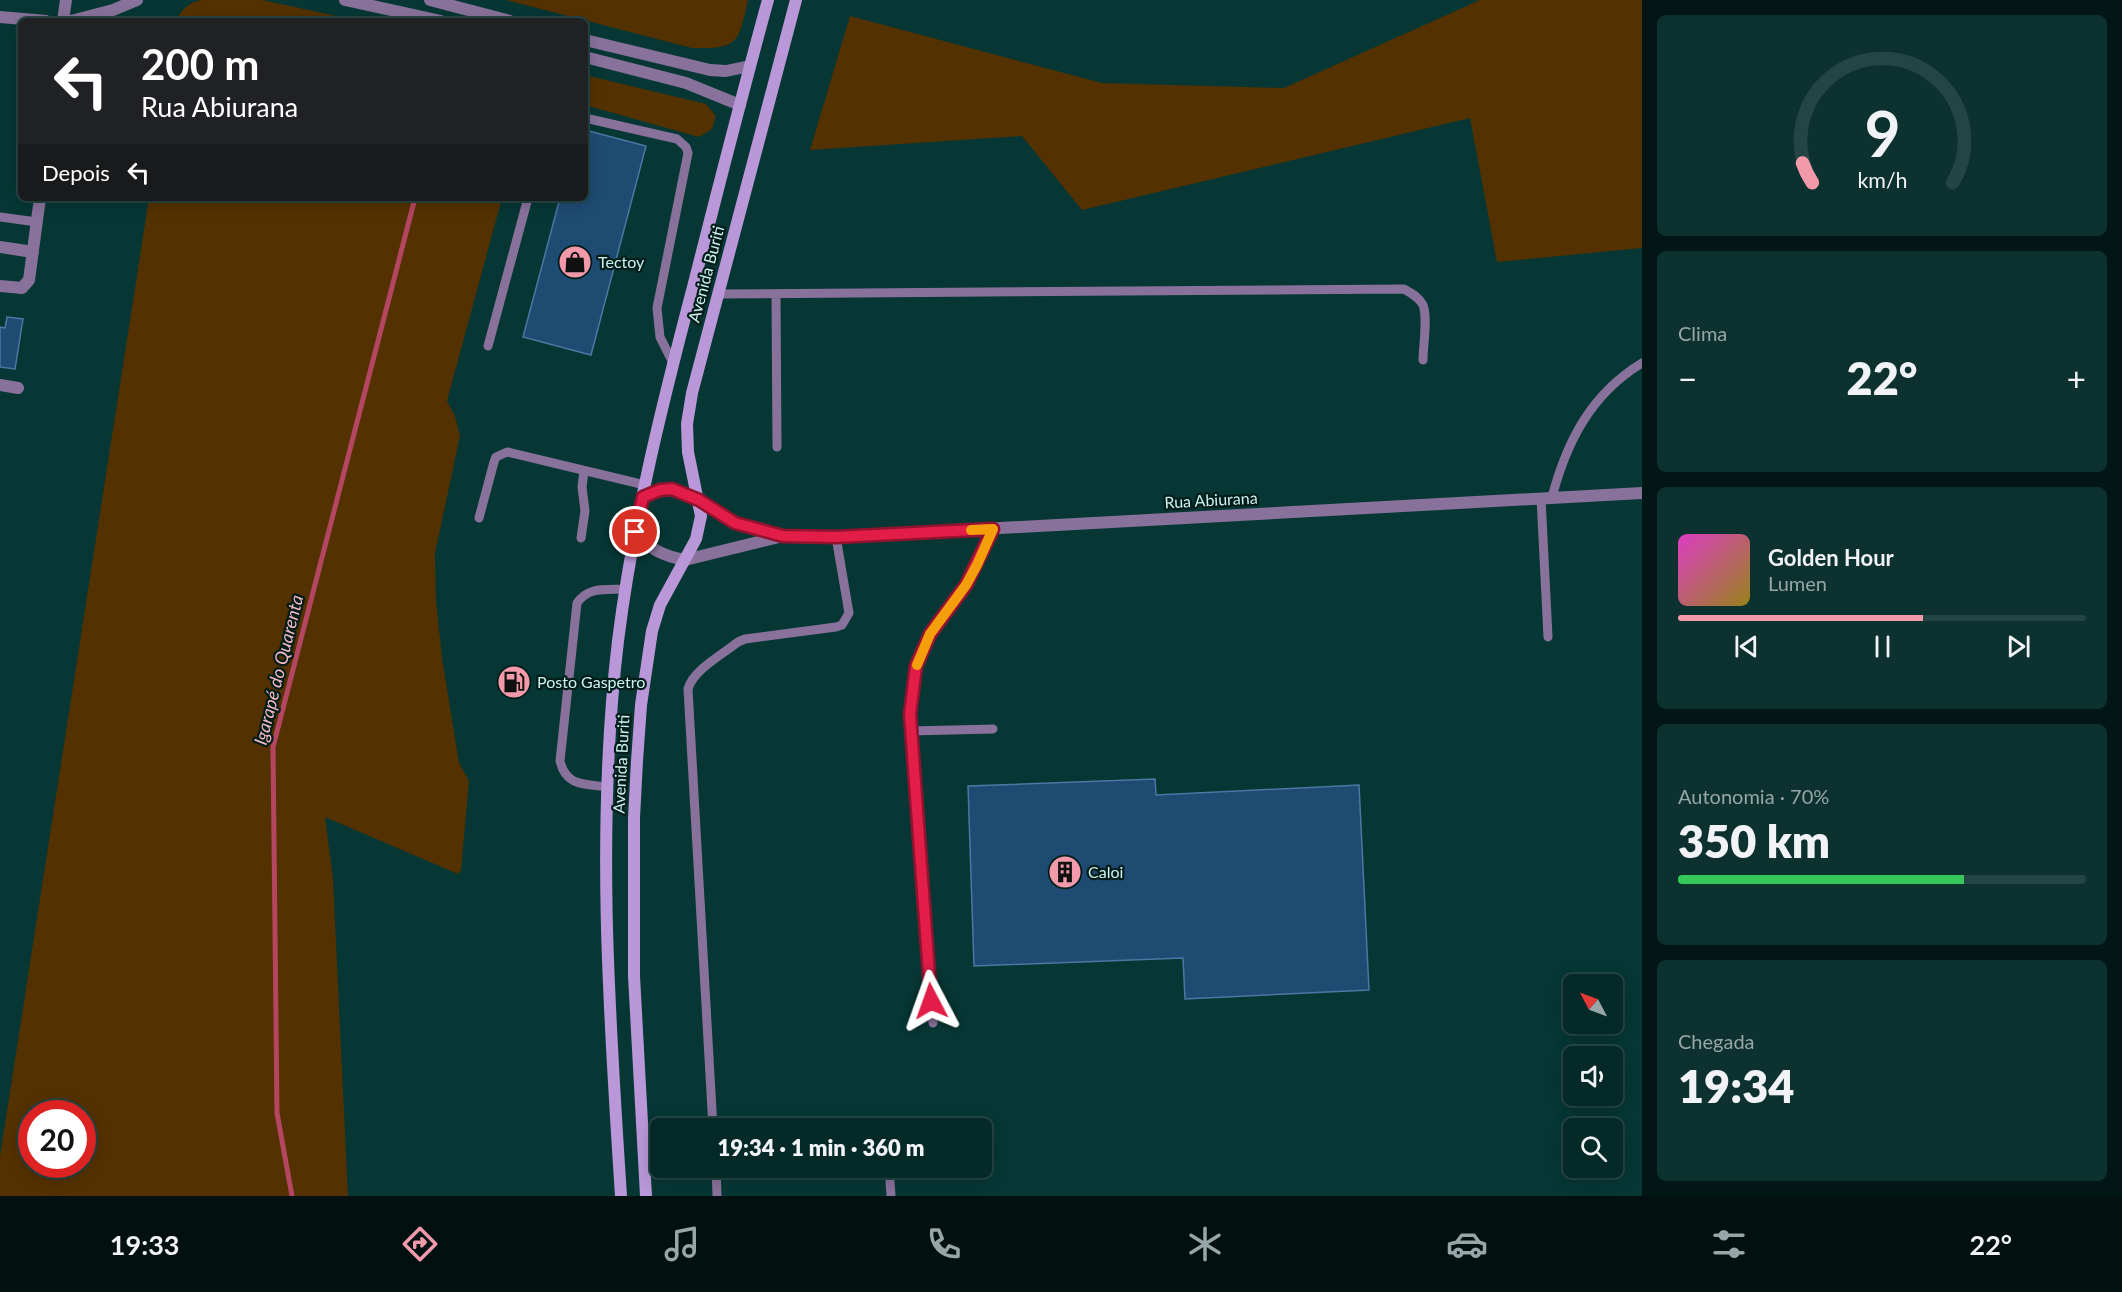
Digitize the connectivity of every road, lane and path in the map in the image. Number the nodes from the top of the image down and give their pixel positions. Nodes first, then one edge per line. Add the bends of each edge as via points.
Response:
1 (66, 0) edge
2 (137, 0) edge
3 (345, 0) edge
4 (430, 0) edge
5 (768, 0) edge
6 (796, 0) edge
7 (0, 17) edge
8 (63, 18) edge
9 (82, 18) edge
10 (428, 18) edge
11 (497, 18) edge
12 (18, 19) edge
13 (588, 41) edge
14 (588, 58) edge
15 (750, 66) junction
16 (740, 105) junction
17 (588, 119) edge
18 (40, 201) edge
19 (527, 201) edge
20 (0, 217) edge
21 (37, 222) junction
22 (0, 247) edge
23 (33, 252) junction
24 (0, 286) edge
25 (717, 294) junction
26 (776, 295) junction
27 (489, 346) dead end
28 (1423, 360) dead end
29 (673, 363) junction
30 (1642, 363) edge
31 (0, 385) edge
32 (18, 388) dead end
33 (777, 447) dead end
34 (584, 471) junction
35 (644, 491) junction
36 (1642, 493) edge
37 (1546, 498) junction
38 (699, 500) junction
39 (479, 518) dead end
40 (993, 529) junction
41 (635, 532) junction
42 (783, 536) junction
43 (836, 537) junction
44 (581, 538) dead end
45 (685, 560) junction
46 (625, 589) junction
47 (1548, 636) dead end
48 (993, 729) dead end
49 (911, 731) junction
50 (608, 787) junction
51 (933, 1023) dead end
52 (712, 1118) edge
53 (716, 1178) edge
54 (890, 1178) edge
55 (621, 1196) edge
56 (646, 1196) edge
57 (717, 1196) edge
58 (891, 1196) edge

1 - 8 street
2 - 9 street
3 - 10 street
4 - 11 street
5 - 15 main road, Avenida Buriti
6 - 25 main road, Avenida Buriti
7 - 12 street
13 - 15 street via 710,70
14 - 16 street via 686,83
15 - 16 main road, Avenida Buriti
16 - 29 main road, Avenida Buriti
17 - 29 lane via 677,140 686,147 688,153 657,308 660,337
18 - 21 street
19 - 27 lane
20 - 21 lane
21 - 23 street
22 - 23 street
23 - 24 street via 25,286
25 - 26 lane
25 - 38 main road, Avenida Buriti via 687,424 688,452
26 - 28 lane via 1404,289 1422,304
26 - 33 lane
29 - 35 main road, Avenida Buriti
30 - 37 lane via 1593,405
31 - 32 street
34 - 35 lane
34 - 39 lane via 501,453 494,462
34 - 44 lane
35 - 38 street, Rua Abiurana via 672,489
35 - 41 main road, Avenida Buriti
36 - 37 street, Rua Abiurana
37 - 40 street, Rua Abiurana
37 - 47 lane
38 - 42 street, Rua Abiurana via 735,523
38 - 45 main road, Avenida Buriti via 701,516 696,539
40 - 43 street, Rua Abiurana
40 - 49 lane via 971,575 930,634 916,666
41 - 45 street via 657,552
41 - 46 main road, Avenida Buriti
42 - 43 street, Rua Abiurana
42 - 45 street, Rua Abiurana
43 - 52 lane via 849,613 842,625 745,639 698,673 688,689
45 - 56 main road, Avenida Buriti via 660,605 652,631 637,761 634,976
46 - 50 main road, Avenida Buriti
46 - 50 lane via 587,592 577,603 560,761 562,770 573,781
48 - 49 lane
49 - 51 lane
50 - 55 main road, Avenida Buriti via 606,911
53 - 57 lane
54 - 58 lane

